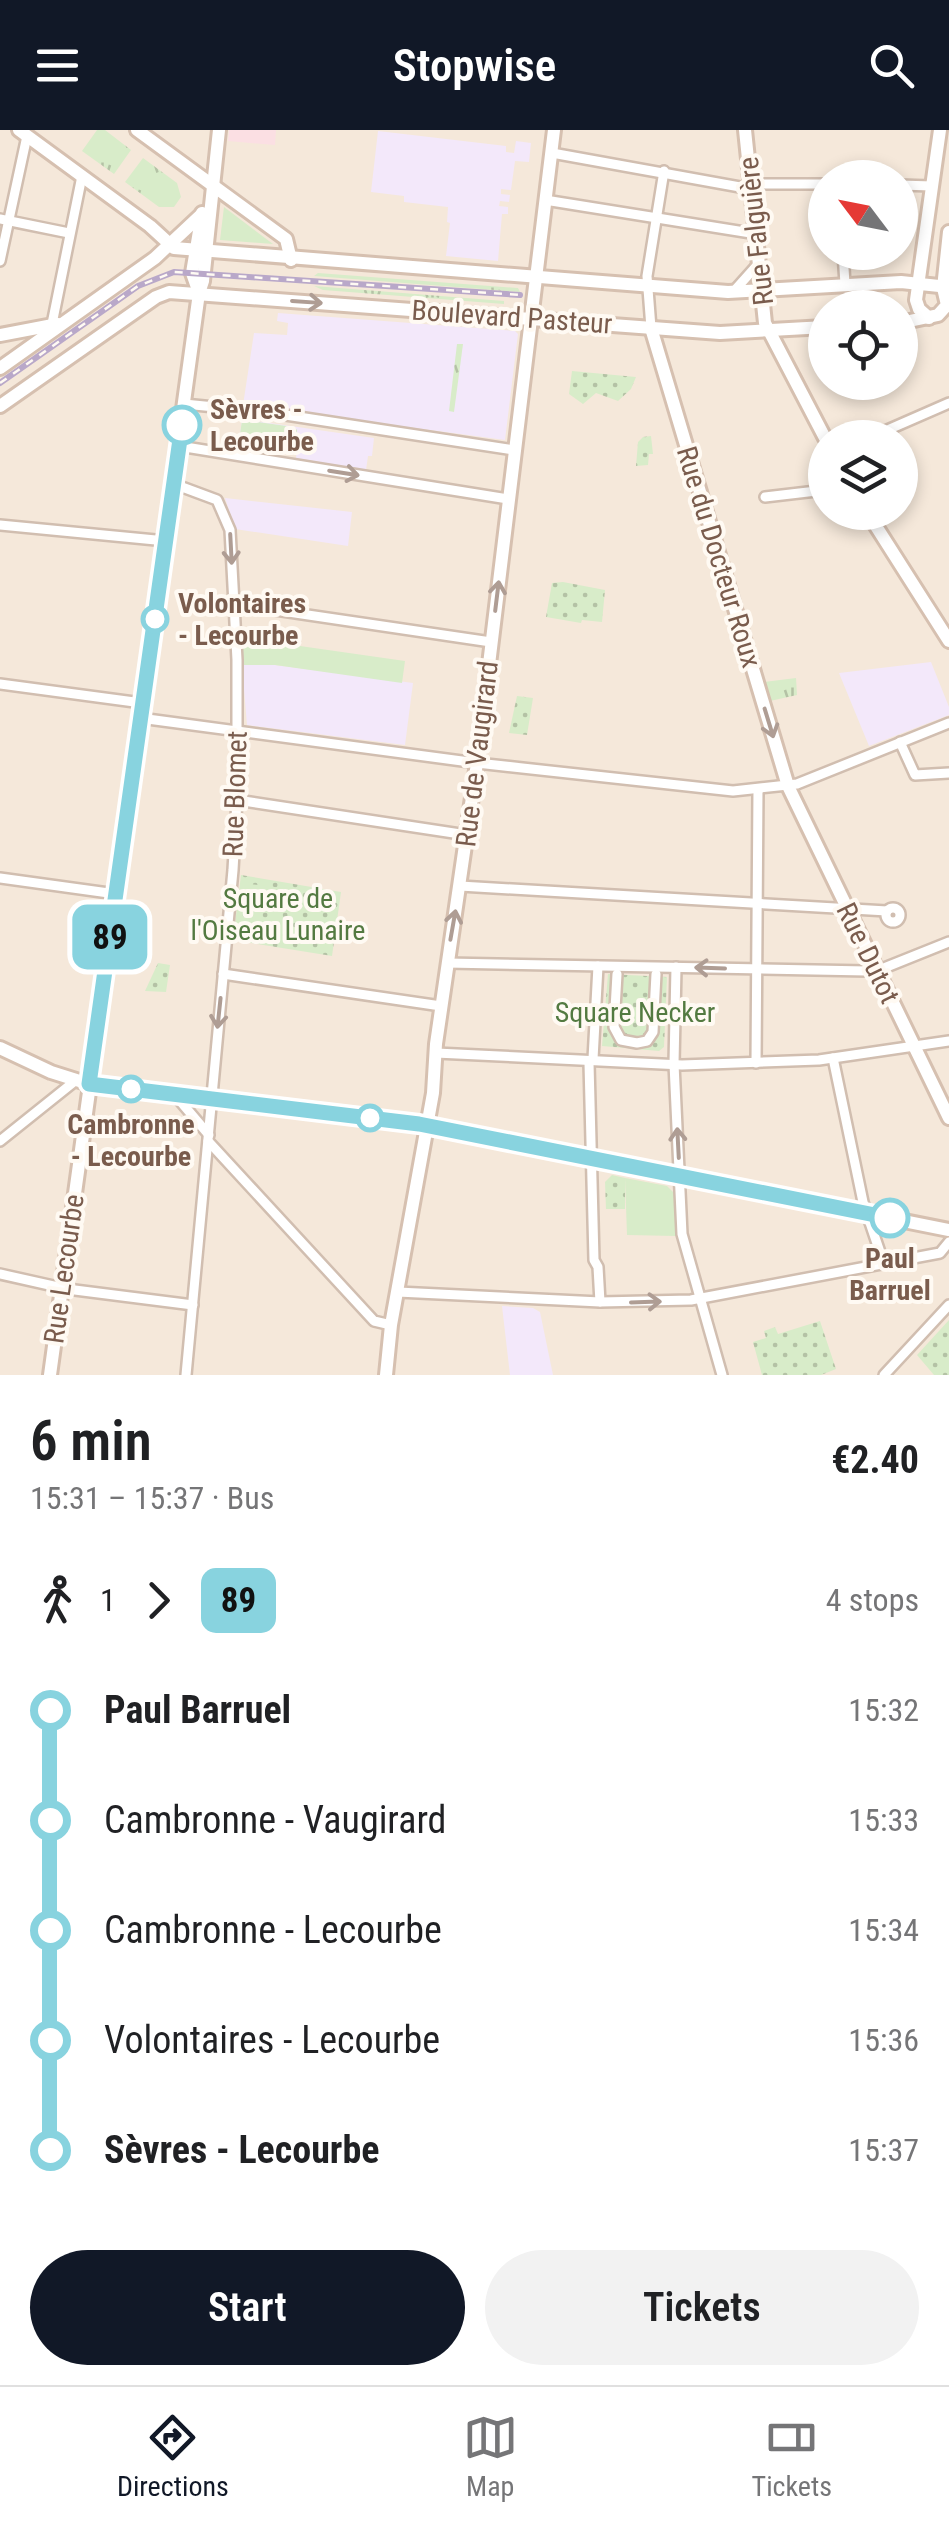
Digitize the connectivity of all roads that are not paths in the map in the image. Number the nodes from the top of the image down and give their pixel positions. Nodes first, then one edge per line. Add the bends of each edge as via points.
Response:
1 (137, 130) edge
2 (218, 130) edge
3 (554, 130) edge
4 (745, 130) edge
5 (940, 130) edge
6 (23, 133) edge
7 (552, 153) junction
8 (664, 171) junction
9 (82, 176) junction
10 (212, 183) junction
11 (808, 185) edge
12 (918, 186) edge
13 (932, 186) junction
14 (751, 187) junction
15 (546, 200) junction
16 (202, 214) junction
17 (656, 218) junction
18 (4, 220) edge
19 (949, 232) edge
20 (70, 234) junction
21 (756, 234) junction
22 (169, 244) junction
23 (201, 252) junction
24 (291, 260) junction
25 (0, 261) edge
26 (760, 262) junction
27 (844, 270) edge
28 (535, 277) junction
29 (845, 284) junction
30 (918, 285) junction
31 (646, 286) junction
32 (946, 288) edge
33 (763, 290) junction
34 (734, 291) junction
35 (198, 293) junction
36 (947, 310) edge
37 (531, 318) junction
38 (929, 318) junction
39 (918, 320) edge
40 (56, 324) junction
41 (651, 328) junction
42 (808, 329) edge
43 (768, 331) junction
44 (0, 335) edge
45 (0, 368) edge
46 (3, 400) edge
47 (949, 403) edge
48 (184, 404) junction
49 (815, 420) edge
50 (910, 420) edge
51 (179, 446) junction
52 (514, 450) junction
53 (174, 484) junction
54 (808, 492) edge
55 (765, 497) dead end
56 (508, 499) junction
57 (0, 525) edge
58 (878, 530) edge
59 (166, 540) junction
60 (234, 604) junction
61 (949, 641) edge
62 (492, 642) junction
63 (0, 684) edge
64 (141, 711) junction
65 (949, 723) edge
66 (238, 732) junction
67 (900, 742) junction
68 (477, 763) junction
69 (949, 773) edge
70 (788, 786) junction
71 (758, 789) junction
72 (236, 800) junction
73 (467, 835) junction
74 (0, 878) edge
75 (460, 886) junction
76 (116, 894) junction
77 (758, 902) junction
78 (846, 906) junction
79 (887, 911) dead end
80 (949, 942) edge
81 (448, 963) junction
82 (598, 966) junction
83 (676, 968) junction
84 (757, 970) junction
85 (877, 970) junction
86 (223, 974) junction
87 (617, 974) dead end
88 (656, 974) dead end
89 (442, 1006) junction
90 (949, 1042) edge
91 (914, 1047) junction
92 (0, 1048) edge
93 (436, 1053) junction
94 (833, 1058) junction
95 (591, 1061) junction
96 (756, 1063) junction
97 (674, 1064) junction
98 (82, 1083) junction
99 (173, 1093) junction
100 (211, 1098) junction
101 (949, 1118) edge
102 (429, 1126) junction
103 (208, 1138) junction
104 (0, 1141) edge
105 (590, 1158) junction
106 (680, 1175) junction
107 (865, 1212) junction
108 (949, 1230) edge
109 (949, 1242) edge
110 (884, 1264) junction
111 (0, 1274) edge
112 (62, 1288) junction
113 (398, 1292) junction
114 (700, 1299) junction
115 (600, 1302) junction
116 (193, 1305) junction
117 (949, 1305) edge
118 (392, 1325) junction
119 (893, 1365) junction
120 (50, 1375) edge
121 (186, 1375) edge
122 (386, 1375) edge
123 (722, 1375) edge
124 (884, 1375) edge
125 (900, 1375) edge

1 - 10 main road
2 - 10 main road
3 - 7 main road, Rue de Vaugirard
4 - 14 main road, Rue Falguière
5 - 13 main road
6 - 9 main road
6 - 18 street
7 - 8 street
7 - 15 main road, Rue de Vaugirard
8 - 14 street
8 - 17 street
9 - 20 street
9 - 22 main road
10 - 16 main road
10 - 23 main road
10 - 24 main road via 286,239
11 - 14 street
12 - 13 street
13 - 30 main road
14 - 21 main road, Rue Falguière
15 - 17 street
15 - 28 main road, Rue de Vaugirard
16 - 22 main road
16 - 23 main road
17 - 21 street
17 - 31 street
18 - 20 street
18 - 25 street
19 - 32 main road
20 - 40 street
21 - 26 main road, Rue Falguière
22 - 23 main road, Boulevard Pasteur
22 - 40 main road
23 - 24 main road, Boulevard Pasteur
23 - 35 main road
23 - 35 main road, Rue Lecourbe via 192,274
24 - 28 main road, Boulevard Pasteur
26 - 33 main road, Rue Falguière
26 - 34 street
27 - 29 street
28 - 31 main road, Boulevard Pasteur
28 - 37 main road, Rue de Vaugirard
29 - 30 main road, Boulevard Pasteur
29 - 33 main road, Boulevard Pasteur
30 - 32 main road, Boulevard Pasteur
30 - 38 main road via 917,306
31 - 34 main road, Boulevard Pasteur
31 - 41 street
32 - 36 main road
33 - 34 main road, Boulevard Pasteur
33 - 43 main road, Rue Falguière
35 -> 37 main road, Boulevard Pasteur
35 - 46 main road, Boulevard Pasteur via 156,297
35 - 48 main road, Rue Lecourbe
36 - 38 main road
37 - 41 main road, Boulevard Pasteur
37 - 52 main road, Rue de Vaugirard
38 - 39 main road
40 - 44 main road
40 - 45 main road
41 - 43 main road, Boulevard Pasteur
41 -> 70 main road, Rue du Docteur Roux
42 - 43 main road, Boulevard Pasteur
43 - 49 main road, Rue Falguière
47 - 50 street
48 - 51 main road, Rue Lecourbe
48 - 52 street
51 - 53 main road, Rue Lecourbe
51 -> 56 street
52 - 56 main road, Rue de Vaugirard
53 - 59 main road, Rue Lecourbe
53 -> 60 street, Rue Blomet via 217,500 230,530
54 - 55 street
62 -> 56 main road, Rue de Vaugirard
57 - 59 street
58 - 61 main road
59 - 64 main road, Rue Lecourbe
60 - 62 street
60 - 66 street, Rue Blomet
62 - 68 main road, Rue de Vaugirard
63 - 64 street
64 - 66 street
64 - 76 main road, Rue Lecourbe
65 - 67 street
66 - 68 street
66 - 72 street, Rue Blomet
67 - 69 street via 917,776
67 - 70 street
68 - 71 street
68 - 73 main road, Rue de Vaugirard
70 - 71 street
70 - 78 main road, Rue Dutot
71 - 77 street
72 - 73 street
72 - 86 street, Rue Blomet
73 - 75 main road, Rue de Vaugirard
74 - 76 street
75 - 77 street
81 -> 75 main road, Rue de Vaugirard
76 - 98 main road, Rue Lecourbe
77 - 78 street
77 - 84 street
78 - 79 street
78 - 85 main road, Rue Dutot
80 - 85 street
81 - 82 street
81 - 89 main road, Rue de Vaugirard
82 - 83 street
82 - 95 street
84 -> 83 street
83 - 97 street
84 - 85 street
84 - 96 street
85 - 91 main road, Rue Dutot
86 - 89 street
86 -> 100 street, Rue Blomet
87 - 88 street via 615,1031 633,1047 652,1032
89 - 93 main road, Rue de Vaugirard
90 - 91 street
91 - 94 street
91 - 101 main road, Rue Dutot
92 - 98 main road
93 - 95 street
93 - 102 main road, Rue de Vaugirard
94 - 96 street
94 - 107 street
95 - 97 street
95 - 105 street
96 - 97 street
106 -> 97 street
98 - 99 main road
98 - 104 street
98 - 112 main road, Rue Lecourbe
99 - 100 main road
99 - 103 street
100 - 102 main road
100 - 103 street, Rue Blomet
102 - 105 main road
102 - 113 main road, Rue de Vaugirard
103 - 116 street, Rue Blomet
103 - 118 street via 372,1319
105 - 106 main road
105 - 115 street
106 - 107 main road
106 - 114 street via 682,1234
107 - 108 main road
107 - 110 street
109 - 110 street via 940,1253
110 - 114 street
111 - 112 street
112 - 116 street
112 - 120 main road, Rue Lecourbe
113 - 115 street
113 - 118 main road, Rue de Vaugirard
115 -> 114 street
114 - 123 street
116 - 121 street, Rue Blomet
117 - 119 street
118 - 122 main road, Rue de Vaugirard
119 - 124 street
119 - 125 street

